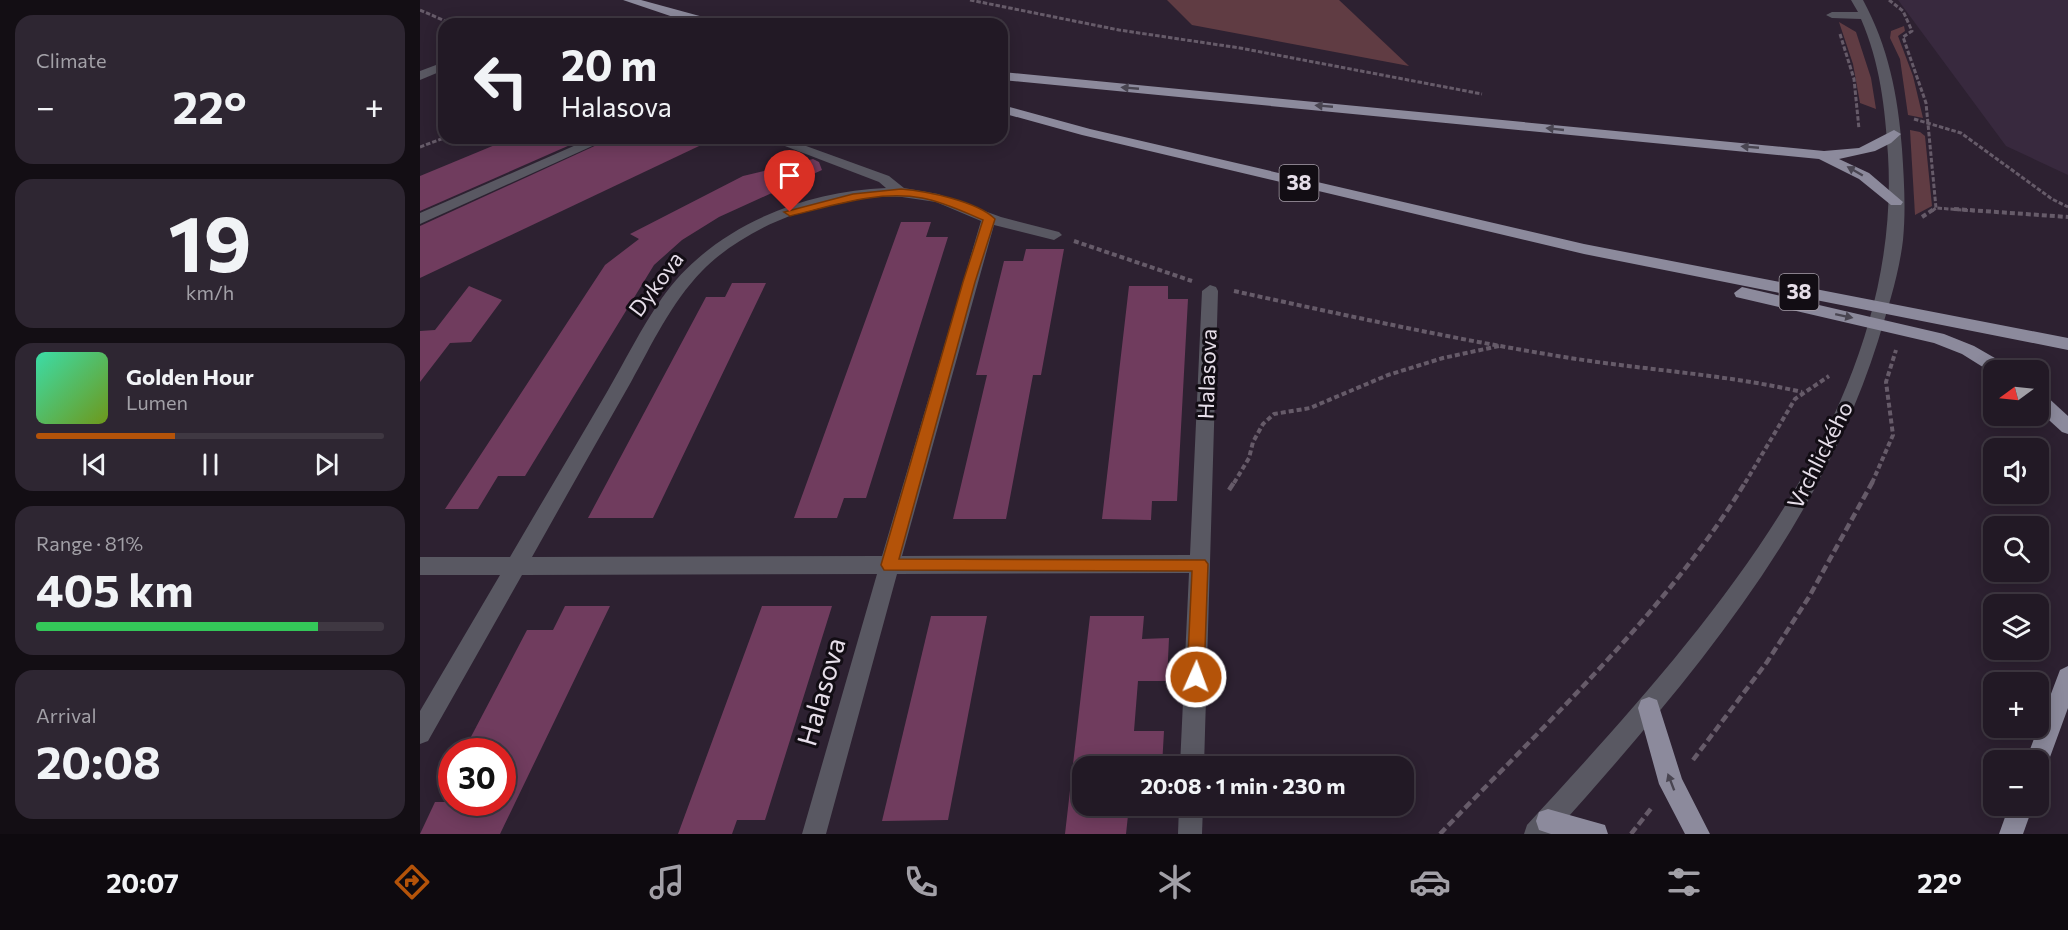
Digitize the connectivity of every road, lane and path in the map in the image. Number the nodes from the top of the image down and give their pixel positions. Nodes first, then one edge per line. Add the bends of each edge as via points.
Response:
1 (629, 0) edge
2 (970, 0) edge
3 (1857, 0) edge
4 (1889, 0) edge
5 (652, 8) junction
6 (420, 10) edge
7 (1832, 15) joint
8 (1867, 16) junction
9 (438, 18) edge
10 (686, 18) edge
11 (696, 18) edge
12 (438, 68) edge
13 (420, 76) edge
14 (1008, 77) edge
15 (1482, 94) dead end
16 (1008, 111) edge
17 (1858, 116) dead end
18 (1928, 122) junction
19 (1894, 134) junction
20 (438, 140) edge
21 (589, 144) edge
22 (788, 144) edge
23 (420, 147) edge
24 (1808, 153) junction
25 (901, 193) junction
26 (1896, 202) junction
27 (2068, 207) edge
28 (1936, 208) junction
29 (2068, 217) edge
30 (1920, 218) dead end
31 (420, 219) edge
32 (989, 219) junction
33 (1054, 235) joint
34 (1584, 249) junction
35 (1211, 287) junction
36 (2068, 344) edge
37 (1502, 346) junction
38 (1984, 360) edge
39 (1831, 374) dead end
40 (1886, 382) dead end
41 (1803, 392) junction
42 (2049, 409) edge
43 (2068, 427) edge
44 (1202, 517) junction
45 (1200, 564) junction
46 (516, 565) junction
47 (889, 565) junction
48 (420, 566) edge
49 (2068, 677) edge
50 (1649, 708) junction
51 (420, 733) edge
52 (2042, 750) edge
53 (1192, 756) edge
54 (1671, 784) junction
55 (1191, 816) edge
56 (2017, 816) edge
57 (1542, 827) edge
58 (814, 834) edge
59 (1190, 834) edge
60 (1440, 834) edge
61 (1596, 834) edge
62 (1631, 834) edge
63 (1698, 834) edge
64 (2011, 834) edge

1 - 5 main road
2 - 15 path
3 - 8 street, Vrchlického
4 - 18 path via 1903,11 1912,31 1903,37 1926,103
5 - 10 main road
5 - 11 main road
6 - 9 path
7 - 8 street
7 - 17 path via 1854,79
8 - 19 street, Vrchlického via 1882,51 1893,105
12 - 13 street
24 -> 14 main road
16 - 34 main road, 38
18 - 27 path via 1961,134
18 - 28 path
19 - 24 main road via 1862,151 1836,155
19 - 26 street, Vrchlického
20 - 23 path
21 - 31 street
22 - 25 street via 884,179
26 -> 24 main road via 1844,165
25 - 32 street, Dykova via 924,195
25 - 46 street, Dykova via 853,197 790,212 734,238 690,273 667,303
26 - 50 street, Vrchlického via 1896,233 1884,293 1861,375 1809,482 1731,602
28 - 29 path
28 - 30 path
32 - 33 street, Dykova
32 - 47 street, Halasova
33 - 35 path
34 - 36 main road, 38
34 -> 38 main road via 1707,285 1938,338
35 - 37 path
35 - 44 street, Halasova
37 - 41 path via 1662,372 1759,382
37 - 44 path via 1443,358 1388,375 1310,408 1274,414 1263,424 1249,458 1219,507
39 - 41 path
40 - 54 path via 1893,435 1880,469 1809,597 1767,662
41 - 60 path via 1735,499 1649,612
42 - 43 main road
44 - 45 street, Halasova
45 - 47 street
45 - 53 street, Halasova
46 - 47 street
46 - 48 street
46 - 51 street, Dykova
47 - 58 street, Halasova
49 - 52 main road
54 -> 50 main road
50 - 57 street, Vrchlického
54 - 62 path
54 - 63 main road
55 - 59 street
56 - 64 main road
57 - 61 main road

